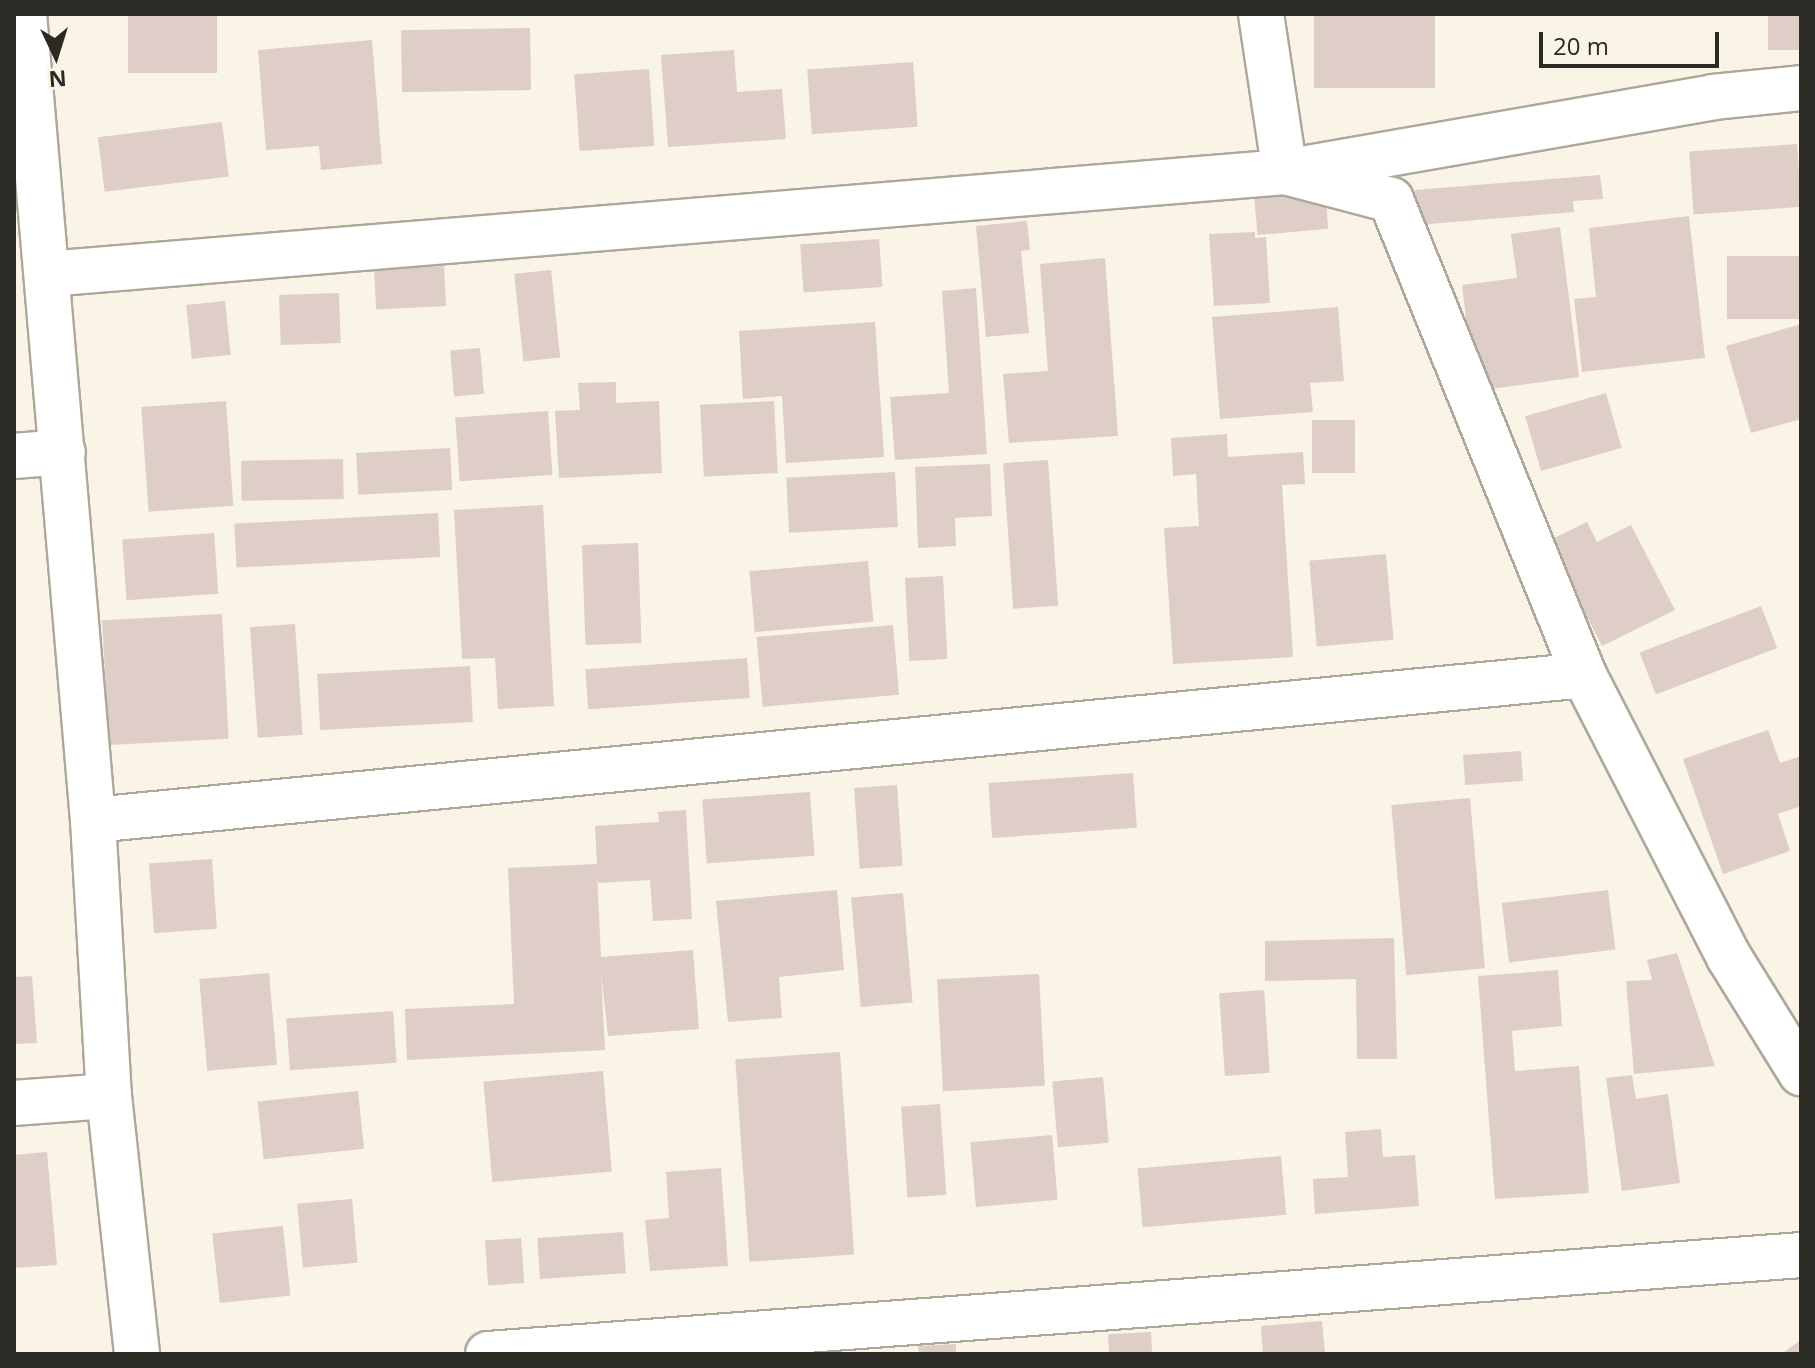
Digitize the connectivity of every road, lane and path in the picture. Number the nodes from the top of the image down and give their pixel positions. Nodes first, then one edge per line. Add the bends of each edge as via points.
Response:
1 (24, 14) edge
2 (1261, 14) edge
3 (1801, 88) edge
4 (1285, 172) junction
5 (47, 274) junction
6 (63, 452) junction
7 (14, 456) edge
8 (1584, 675) junction
9 (93, 820) junction
10 (1801, 1073) edge
11 (109, 1096) junction
12 (14, 1103) edge
13 (1801, 1255) edge
14 (137, 1354) edge
15 (488, 1354) edge

1 - 5 street
2 - 4 street
3 - 4 street via 1713,97
4 - 5 street
4 - 8 street via 1391,200
5 - 6 street
6 - 7 street
6 - 9 street
8 - 9 street
8 - 10 street via 1729,957
9 - 11 street
11 - 12 street
11 - 14 street
13 - 15 street

